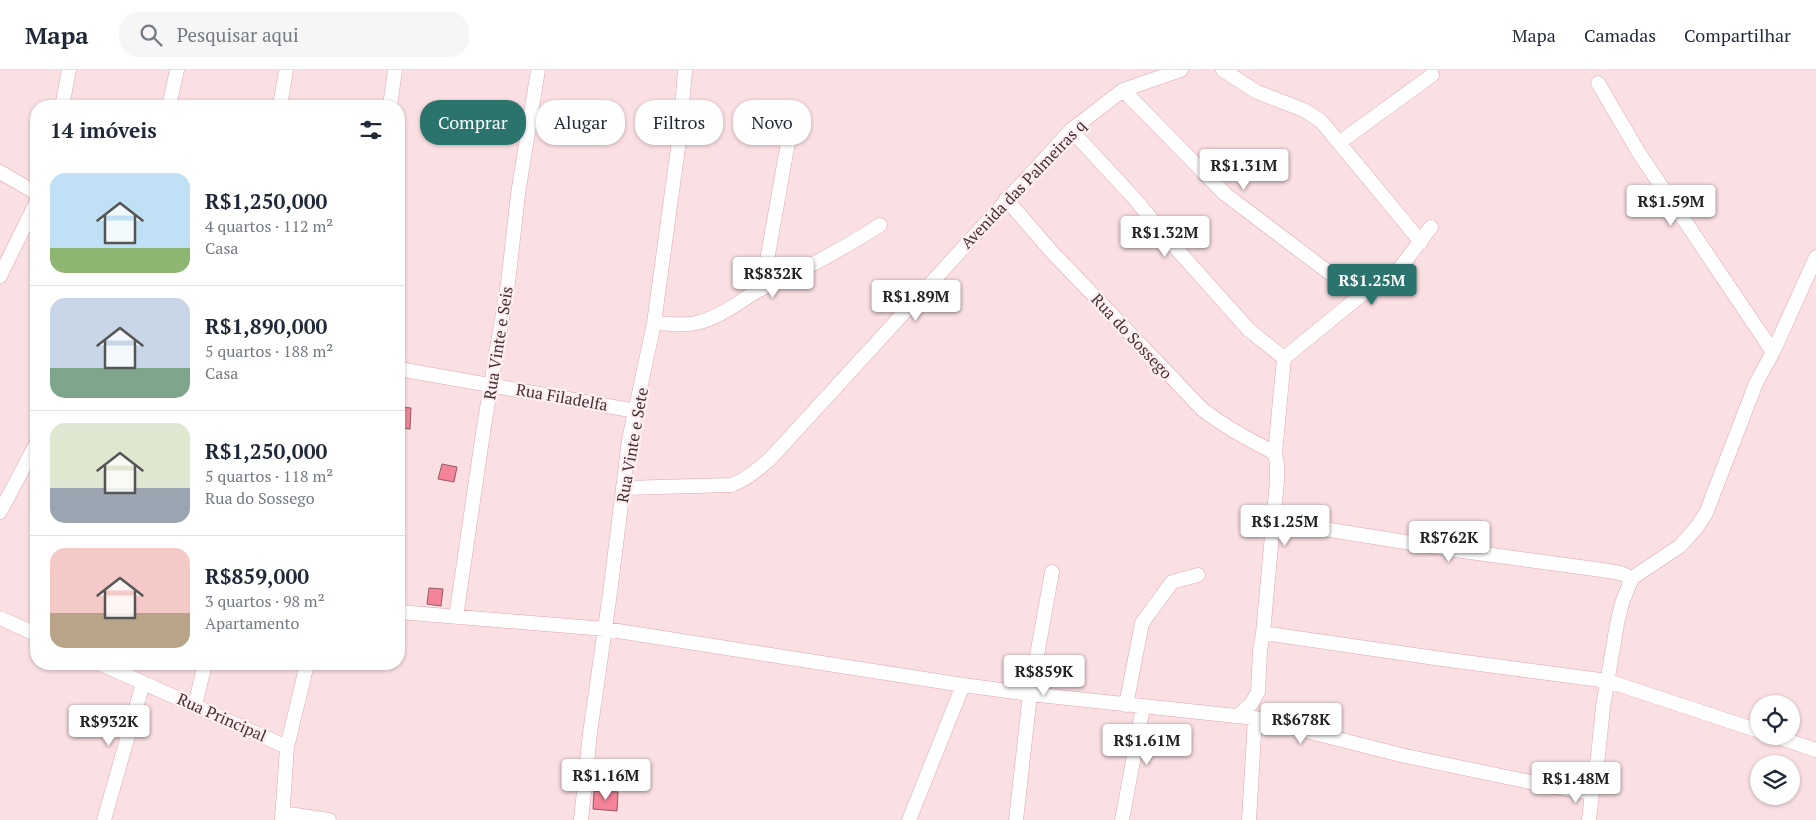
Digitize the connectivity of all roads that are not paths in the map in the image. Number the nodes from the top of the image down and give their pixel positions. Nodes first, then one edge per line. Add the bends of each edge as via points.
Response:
1 (70, 70) edge
2 (177, 70) edge
3 (286, 70) edge
4 (395, 70) edge
5 (538, 70) edge
6 (685, 70) edge
7 (1181, 70) edge
8 (1223, 70) edge
9 (1432, 75) dead end
10 (1598, 83) dead end
11 (1123, 90) junction
12 (63, 100) edge
13 (170, 100) edge
14 (281, 100) edge
15 (391, 100) edge
16 (1071, 130) junction
17 (1340, 142) junction
18 (788, 145) edge
19 (0, 172) edge
20 (30, 190) edge
21 (1006, 200) junction
22 (30, 215) edge
23 (880, 225) dead end
24 (1430, 227) dead end
25 (1421, 242) junction
26 (1816, 257) edge
27 (0, 276) edge
28 (762, 288) junction
29 (1360, 296) junction
30 (654, 323) junction
31 (1773, 352) junction
32 (1284, 358) junction
33 (405, 370) edge
34 (491, 384) junction
35 (636, 411) junction
36 (1275, 453) junction
37 (30, 455) edge
38 (623, 488) junction
39 (0, 512) edge
40 (1274, 521) junction
41 (1052, 572) dead end
42 (1198, 574) dead end
43 (1632, 578) junction
44 (405, 612) edge
45 (456, 616) junction
46 (0, 618) edge
47 (604, 628) junction
48 (30, 631) edge
49 (1263, 633) junction
50 (114, 670) edge
51 (204, 670) edge
52 (306, 670) edge
53 (1608, 680) junction
54 (143, 683) junction
55 (963, 685) junction
56 (1030, 694) junction
57 (195, 705) junction
58 (1126, 705) junction
59 (1143, 707) junction
60 (1238, 716) junction
61 (1255, 718) junction
62 (1750, 728) edge
63 (1800, 745) edge
64 (287, 747) junction
65 (1816, 750) edge
66 (1592, 793) junction
67 (282, 817) edge
68 (104, 820) edge
69 (329, 820) edge
70 (581, 820) edge
71 (909, 820) edge
72 (1016, 820) edge
73 (1122, 820) edge
74 (1248, 820) edge
75 (1589, 820) edge

1 - 12 street
2 - 13 street
3 - 14 street
4 - 15 street
5 - 34 street, Rua Vinte e Seis
6 - 30 street, Rua Vinte e Sete via 680,133
7 - 11 street, Avenida das Palmeiras q
8 - 17 street via 1257,92 1304,110 1321,121
9 - 17 street
10 - 31 street via 1639,153
11 - 16 street, Avenida das Palmeiras q
11 - 29 street via 1225,194
16 - 21 street, Avenida das Palmeiras q
16 - 32 street via 1249,330
17 - 25 street
18 - 28 street
19 - 20 street
21 - 36 street, Rua do Sossego via 1202,409 1219,423
21 - 38 street, Avenida das Palmeiras q via 777,452 741,482 732,485
22 - 27 street
23 - 28 street via 825,258
24 - 25 street
25 - 29 street via 1400,268
26 - 31 street
28 - 30 street via 723,312 697,323
29 - 32 street
30 - 35 street, Rua Vinte e Sete
31 - 43 street via 1756,383 1706,513 1680,546
32 - 36 street
33 - 34 street, Rua Filadelfa
34 - 35 street, Rua Filadelfa
34 - 45 street, Rua Vinte e Seis
35 - 38 street, Rua Vinte e Sete
36 - 40 street
37 - 39 street
38 - 47 street, Rua Vinte e Sete
40 - 43 street via 1602,570
40 - 49 street
41 - 56 street
42 - 58 street via 1172,582 1142,623
43 - 53 street via 1617,624
44 - 45 street
45 - 47 street
46 - 48 street
47 - 55 street
47 - 70 street, Rua Vinte e Sete
49 - 53 street
49 - 60 street via 1258,692
50 - 54 street, Rua Principal
51 - 57 street
52 - 64 street
53 - 62 street
53 - 66 street
54 - 57 street, Rua Principal
54 - 68 street
55 - 56 street
55 - 71 street
56 - 58 street
56 - 72 street
57 - 64 street, Rua Principal
58 - 59 street
59 - 60 street
59 - 73 street
60 - 61 street
61 - 66 street via 1401,756
61 - 74 street
63 - 65 street
64 - 67 street
66 - 75 street
67 - 69 street

